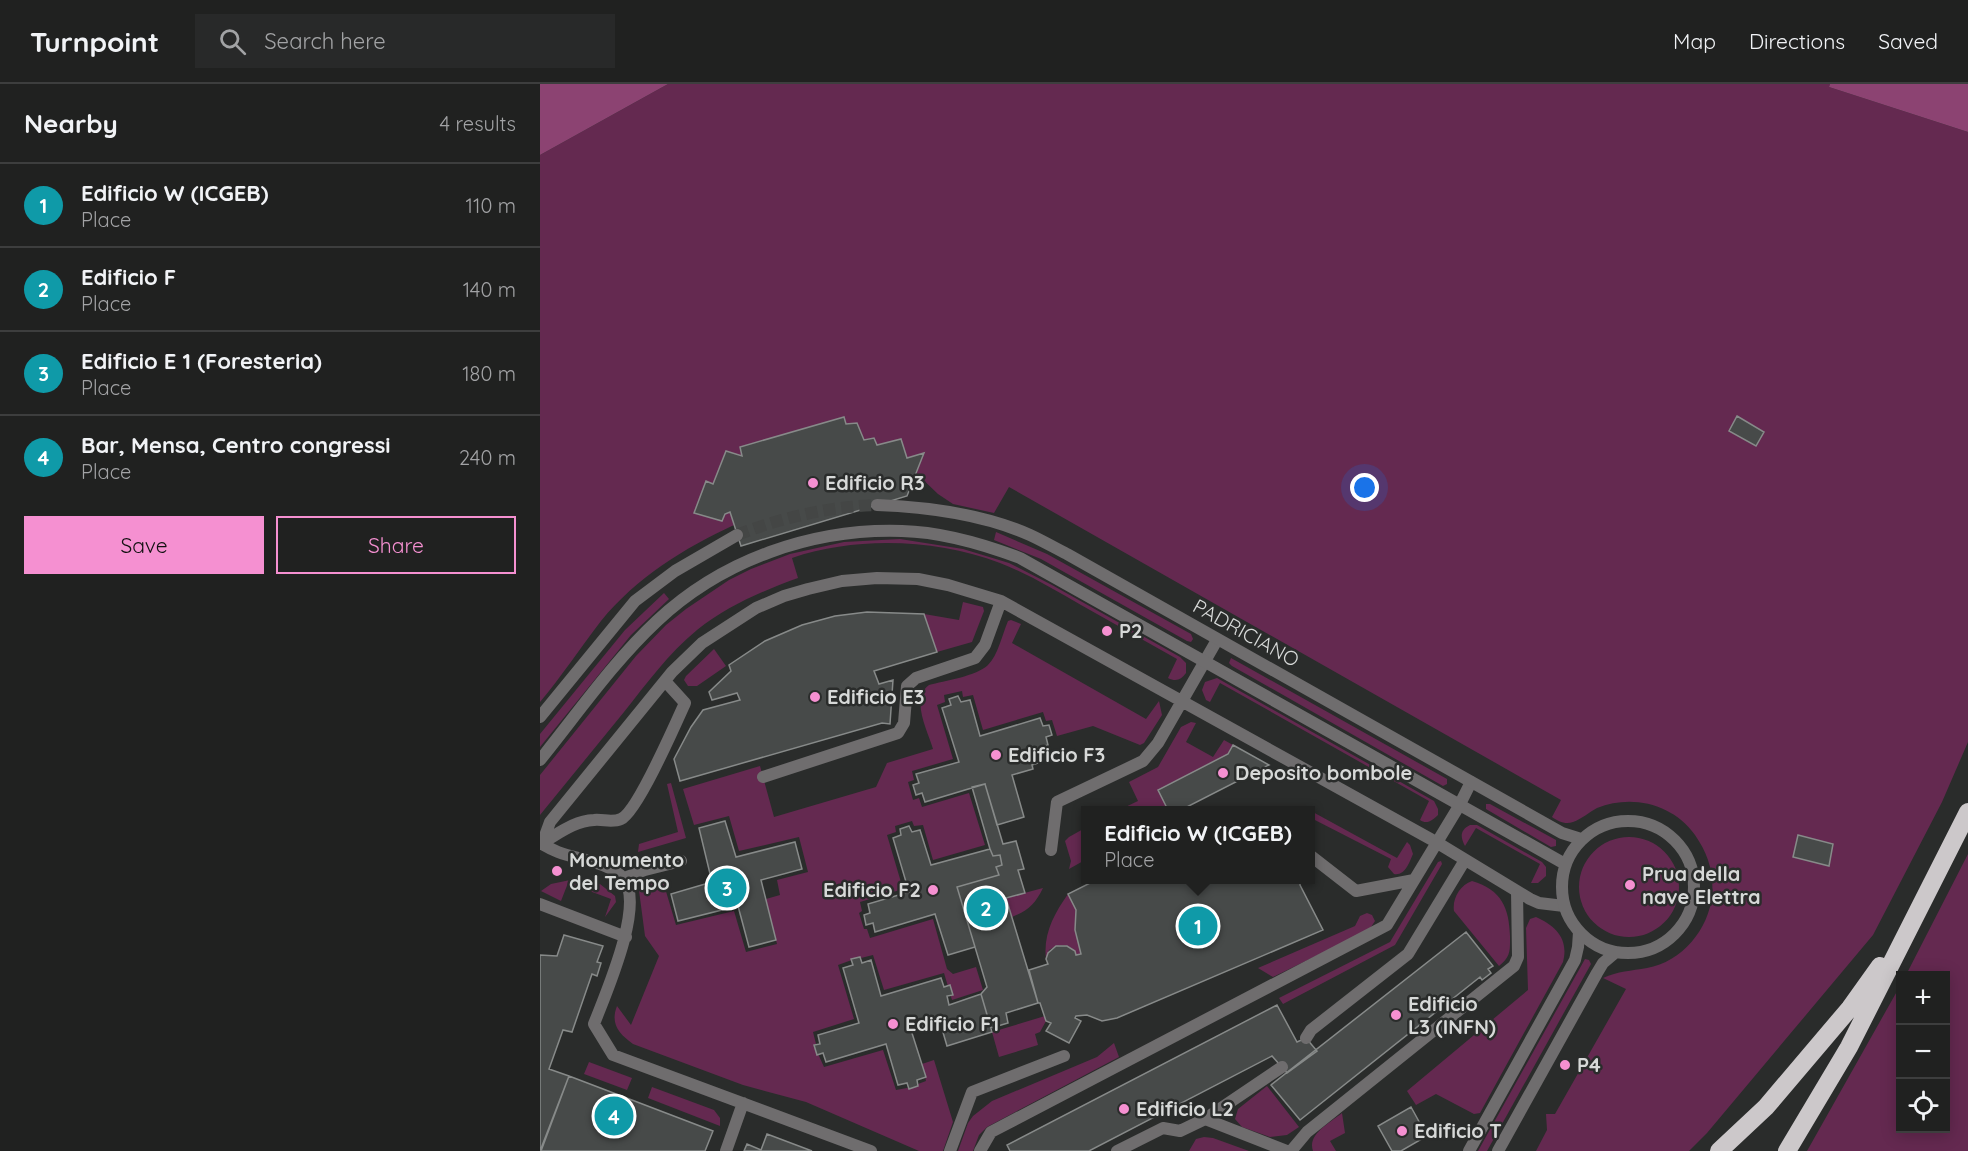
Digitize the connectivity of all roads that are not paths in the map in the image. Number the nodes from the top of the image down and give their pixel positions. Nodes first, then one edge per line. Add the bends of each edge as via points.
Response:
1 (877, 505) tunnel mouth
2 (737, 535) tunnel mouth
3 (1001, 601) junction
4 (1217, 640) junction
5 (1205, 662) junction
6 (665, 681) junction
7 (1182, 701) junction
8 (540, 717) edge
9 (540, 760) edge
10 (763, 777) dead end
11 (1471, 782) junction
12 (1459, 806) junction
13 (1968, 812) edge
14 (1581, 839) junction
15 (1436, 842) junction
16 (541, 844) edge
17 (1051, 850) dead end
18 (1315, 859) edge
19 (1465, 860) junction
20 (681, 861) dead end
21 (1565, 864) junction
22 (624, 878) junction
23 (1414, 880) junction
24 (1517, 891) junction
25 (540, 904) edge
26 (1564, 906) junction
27 (1919, 910) junction
28 (1579, 932) junction
29 (626, 937) junction
30 (1616, 952) junction
31 (1306, 1038) dead end
32 (1064, 1056) dead end
33 (1282, 1067) dead end
34 (743, 1103) junction
35 (1205, 1119) junction
36 (1282, 1150) edge
37 (726, 1151) edge
38 (871, 1151) edge
39 (950, 1151) edge
40 (980, 1151) edge
41 (1117, 1151) edge
42 (1469, 1151) edge
43 (1498, 1151) edge
44 (1719, 1151) edge
45 (1787, 1151) edge

1 - 4 street, PADRICIANO via 954,513 989,520 1030,535
2 - 8 street via 675,571 635,601
3 - 6 street via 918,579 842,581 808,589 756,609 702,644
3 - 7 street
3 - 10 street via 985,645 975,658 916,678 907,686 904,723 898,733
4 - 5 street
4 - 11 street, PADRICIANO
5 - 7 street
5 - 9 street via 1055,576 981,544 902,531 810,539 731,569 675,606 621,659
5 - 12 street
6 - 16 street via 550,822
6 - 16 street via 685,703 650,776 623,819 575,824
7 - 15 street
7 - 17 street via 1143,761 1057,802
11 - 12 street
11 - 14 street, PADRICIANO via 1562,833
12 - 15 street
12 - 21 street
13 - 27 highway
14 - 21 street
14 - 30 street via 1597,827 1616,821 1655,826 1680,846 1693,875 1691,906 1675,934 1658,946 1637,953
15 - 19 street
15 - 23 street
16 - 22 street
18 - 23 street via 1356,891
19 - 24 street
19 - 31 street via 1408,954
20 - 22 street
21 - 26 street via 1561,885
22 - 29 street via 630,899
23 - 40 street via 1387,926 991,1132
24 - 26 street via 1539,903
24 - 36 street via 1518,957 1514,966
25 - 29 street
26 - 28 street
27 - 44 highway via 1850,1008 1766,1107
27 - 45 highway via 1849,1047
28 - 30 street via 1589,941
28 - 42 street via 1575,960
29 - 34 street via 594,1024 613,1055
30 - 43 street via 1597,973
32 - 39 street via 972,1092
33 - 35 street
34 - 37 street
34 - 38 street
35 - 36 street
35 - 41 street via 1180,1131 1163,1128

